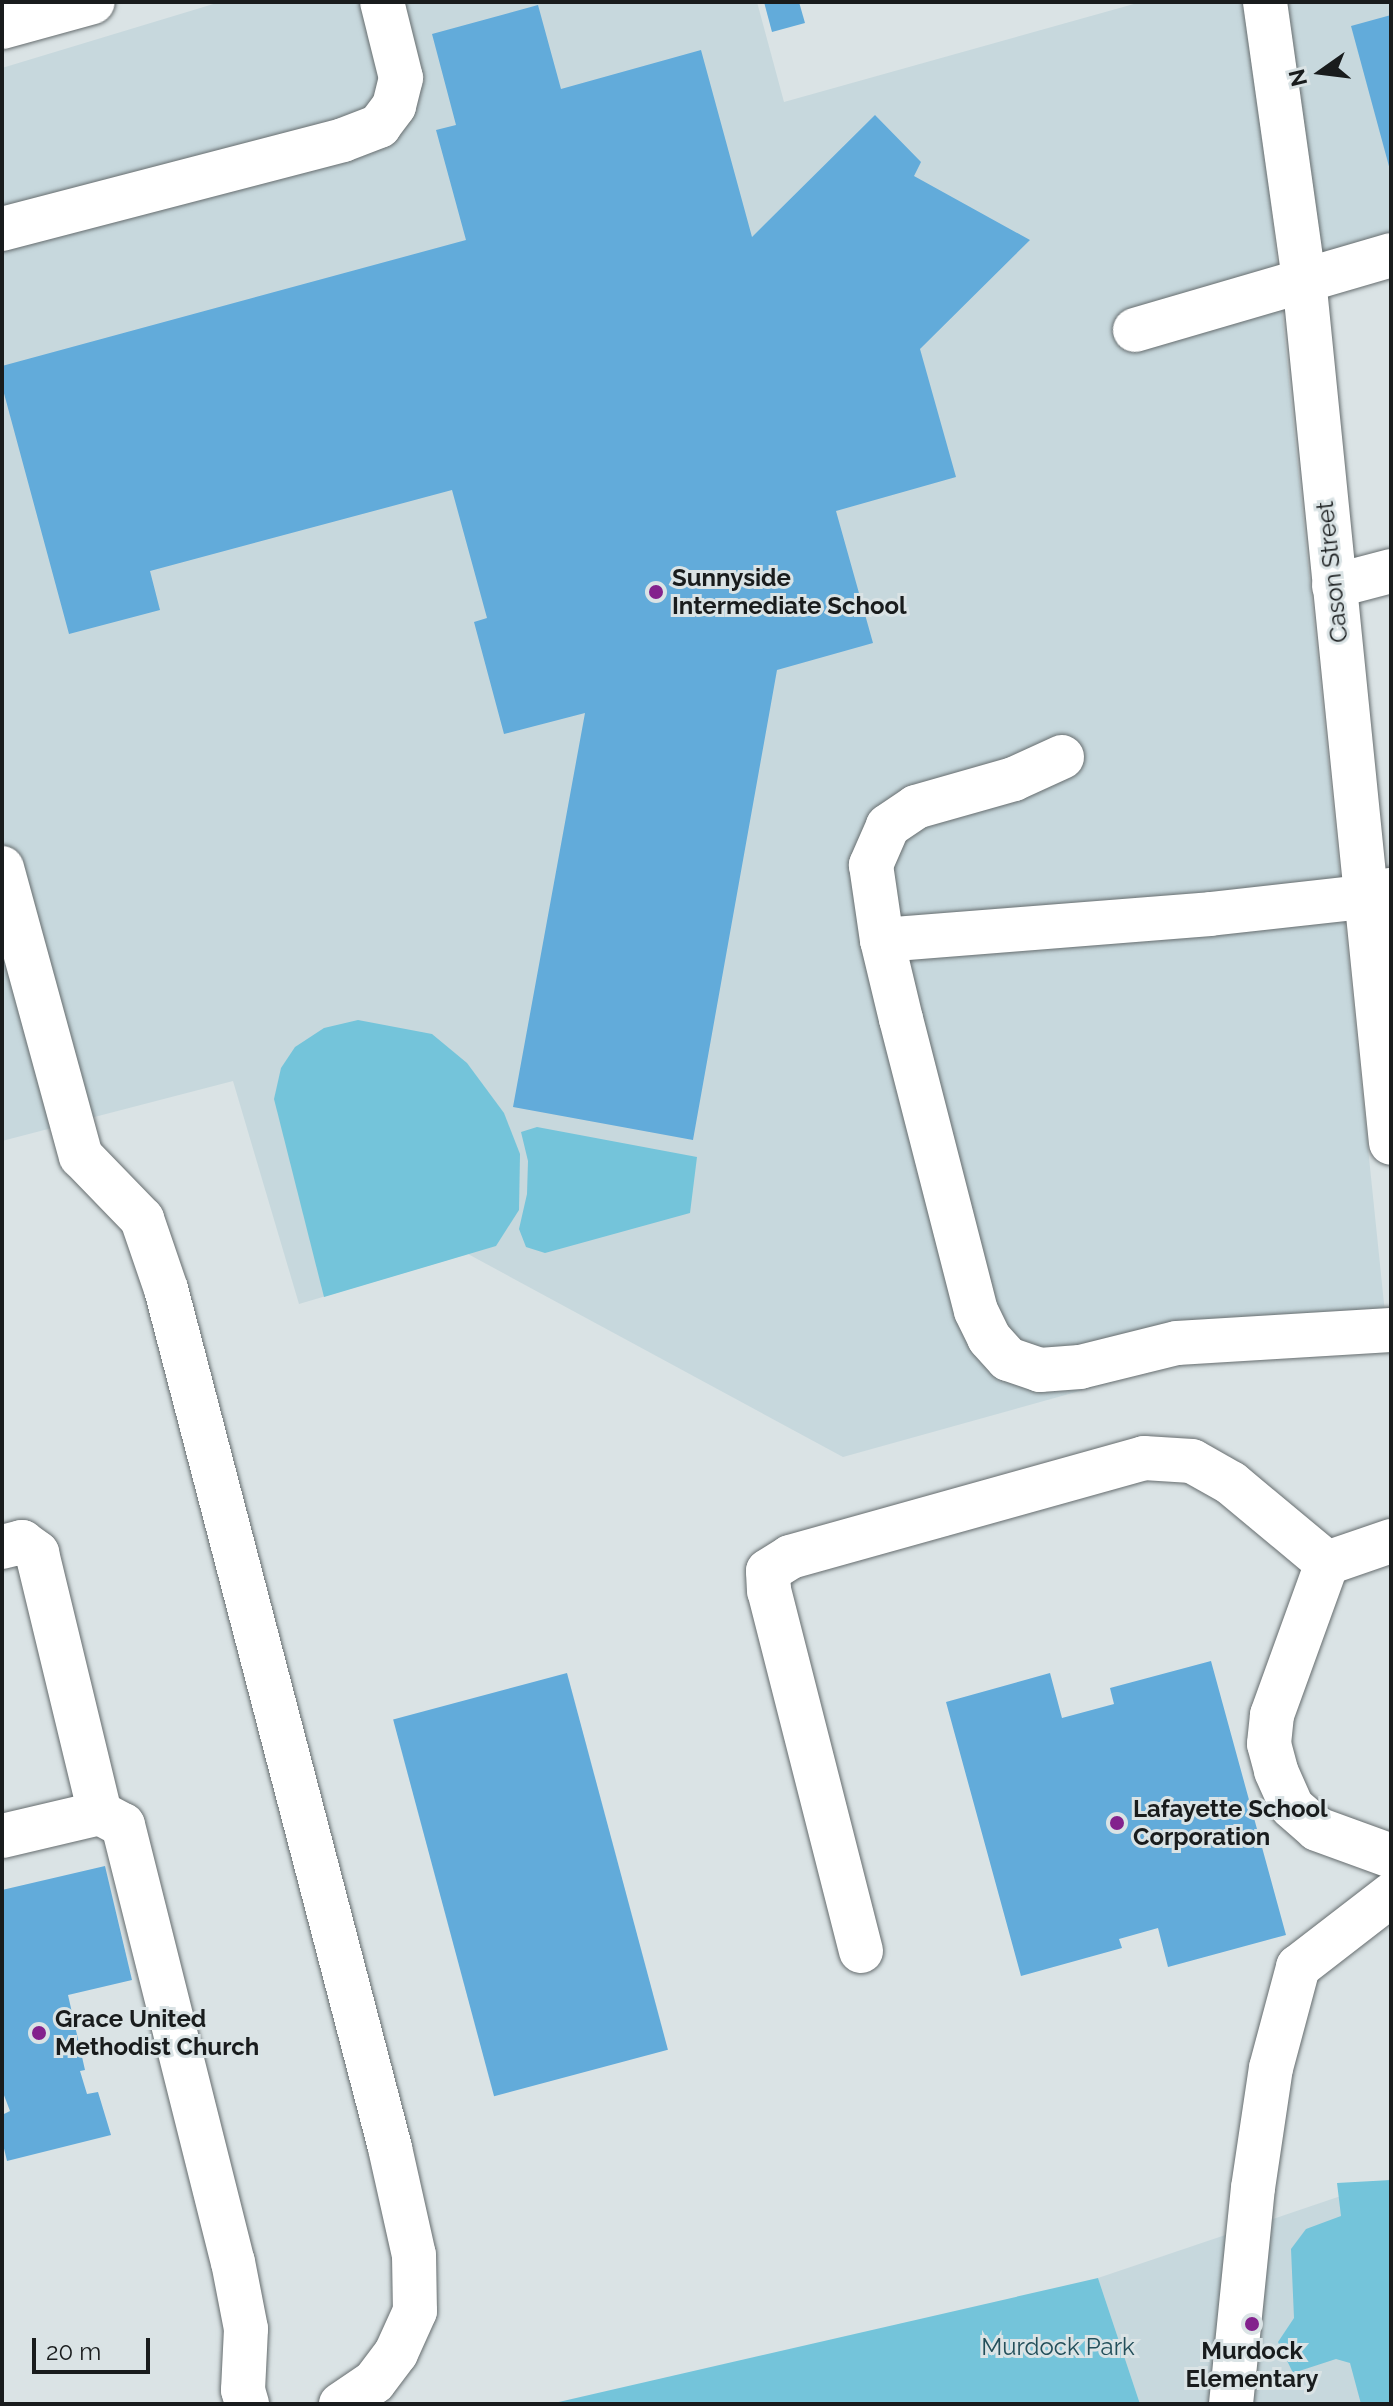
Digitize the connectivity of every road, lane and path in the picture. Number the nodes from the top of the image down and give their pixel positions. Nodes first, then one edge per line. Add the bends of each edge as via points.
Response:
1 (93, 2) edge
2 (382, 2) edge
3 (1265, 2) edge
4 (2, 27) edge
5 (2, 229) edge
6 (1391, 255) edge
7 (1304, 279) junction
8 (1135, 330) dead end
9 (1391, 571) edge
10 (1334, 586) junction
11 (1062, 757) dead end
12 (2, 868) edge
13 (1378, 894) edge
14 (882, 940) junction
15 (1391, 1143) edge
16 (1391, 1330) edge
17 (1391, 1541) edge
18 (2, 1547) edge
19 (1327, 1563) junction
20 (100, 1813) junction
21 (2, 1836) edge
22 (1391, 1856) edge
23 (1391, 1895) edge
24 (861, 1951) dead end
25 (247, 2404) edge
26 (341, 2404) edge
27 (1231, 2404) edge

1 - 4 street
2 - 5 street via 401,78 394,106 379,126 343,140
3 - 7 street, Cason Street
6 - 7 street
7 - 8 street
7 - 10 street, Cason Street
9 - 10 street
10 - 13 street, Cason Street
11 - 14 street via 1014,779 916,807 888,826 871,865
12 - 26 street via 81,1156 142,1219 166,1289 414,2255 415,2311 396,2353 374,2382
13 - 14 street via 1210,914
13 - 15 street, Cason Street
14 - 16 street via 976,1311 989,1338 1008,1359 1040,1370 1080,1367 1177,1343
17 - 19 street
18 - 20 street via 22,1542 37,1553
19 - 22 street via 1272,1715 1269,1744 1292,1807 1317,1829
19 - 24 street via 1231,1483 1192,1461 1144,1458 790,1557 768,1571
20 - 21 street
20 - 25 street via 123,1825 233,2262 246,2329
23 - 27 street via 1298,1967 1271,2068

